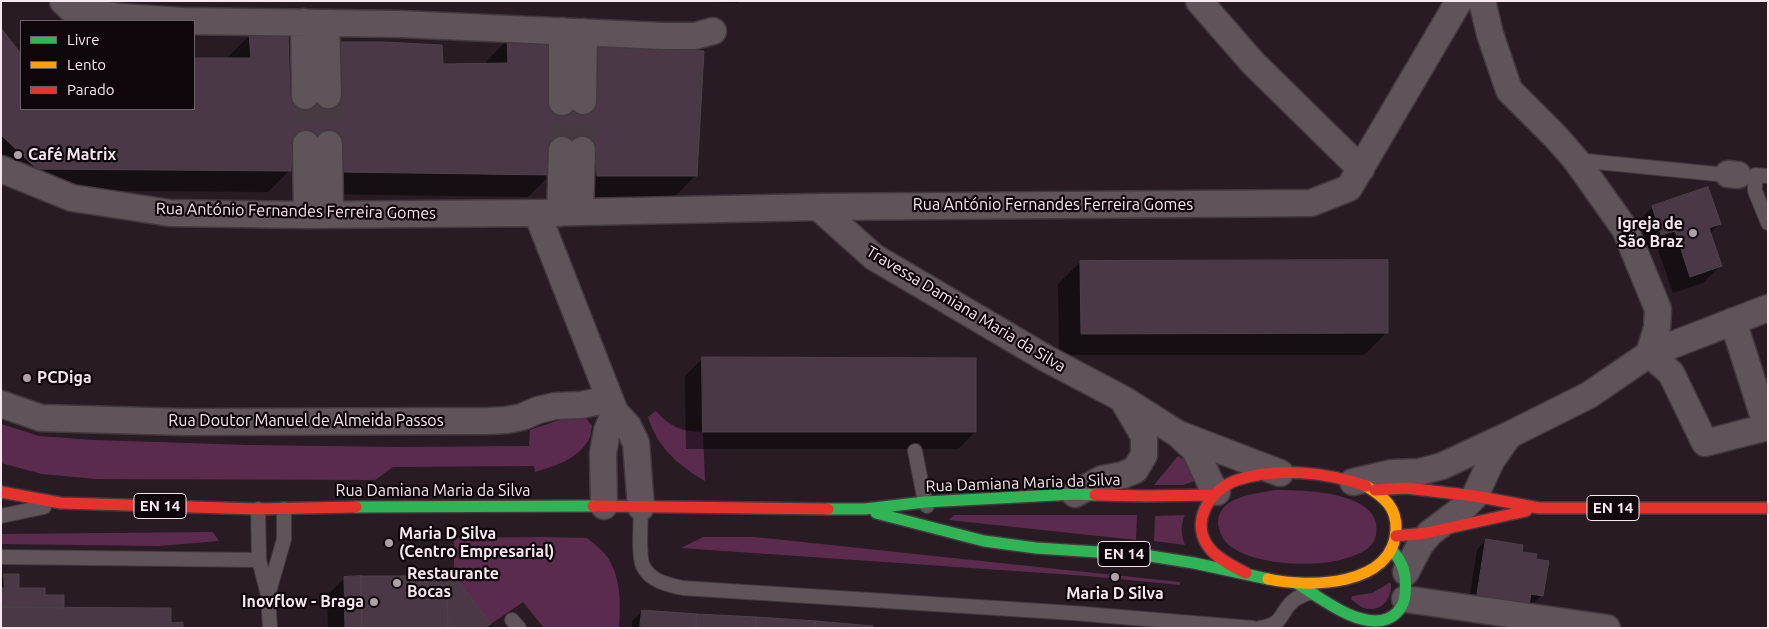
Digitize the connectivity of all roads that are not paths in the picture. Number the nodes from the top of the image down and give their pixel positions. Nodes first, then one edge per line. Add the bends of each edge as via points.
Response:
1 (63, 1) edge
2 (1200, 1) edge
3 (1459, 1) edge
4 (1482, 1) edge
5 (166, 20) edge
6 (195, 21) edge
7 (315, 22) junction
8 (713, 31) dead end
9 (573, 32) junction
10 (316, 96) tunnel mouth
11 (573, 102) tunnel mouth
12 (317, 144) tunnel mouth
13 (572, 150) tunnel mouth
14 (1576, 160) junction
15 (1, 169) edge
16 (1360, 169) junction
17 (1728, 174) dead end
18 (1768, 176) edge
19 (818, 207) junction
20 (559, 213) junction
21 (318, 214) junction
22 (1768, 224) edge
23 (1768, 308) edge
24 (1733, 321) junction
25 (1649, 354) junction
26 (1123, 399) junction
27 (1, 404) edge
28 (613, 405) junction
29 (1178, 434) junction
30 (1509, 436) junction
31 (916, 451) dead end
32 (1280, 472) junction
33 (1364, 486) junction
34 (1, 492) edge
35 (1215, 493) junction
36 (1075, 494) junction
37 (1475, 496) junction
38 (924, 502) junction
39 (61, 503) junction
40 (604, 506) junction
41 (641, 507) junction
42 (1540, 508) junction
43 (1768, 508) edge
44 (258, 509) junction
45 (284, 509) junction
46 (865, 509) junction
47 (1, 516) edge
48 (942, 532) junction
49 (1430, 533) junction
50 (1396, 536) junction
51 (1391, 549) junction
52 (1, 557) edge
53 (259, 560) junction
54 (1406, 572) junction
55 (1246, 573) junction
56 (1296, 583) junction
57 (1312, 592) junction
58 (268, 595) junction
59 (1405, 599) junction
60 (1073, 613) junction
61 (1374, 625) edge
62 (270, 628) edge
63 (1072, 628) edge
64 (1253, 628) edge
65 (1260, 628) edge
66 (1607, 628) edge

1 - 5 street via 71,9
2 - 16 street via 1253,64
3 - 16 street, Rua António Fernandes Ferreira Gomes
4 - 14 street via 1509,90
6 - 7 street
7 - 9 street
7 - 10 street
8 - 9 street via 695,36
9 - 11 street
12 - 21 street
13 - 20 street
14 - 17 lane
14 - 25 street via 1625,229 1647,279 1658,309 1657,328
15 - 21 street, Rua António Fernandes Ferreira Gomes via 72,198 170,213
16 - 19 street, Rua António Fernandes Ferreira Gomes via 1349,188 1311,203
18 - 22 lane via 1756,175 1755,191
19 - 20 street, Rua António Fernandes Ferreira Gomes
19 - 26 street, Travessa Damiana Maria da Silva via 874,257 1047,359
20 - 21 street, Rua António Fernandes Ferreira Gomes
20 - 28 street
23 - 24 street
24 - 25 street
24 - 25 street via 1766,427 1705,443 1671,372
25 - 30 street via 1589,395
26 - 29 street, Travessa Damiana Maria da Silva
26 - 36 street via 1144,436 1144,455 1135,470 1102,478
27 - 28 street, Rua Doutor Manuel de Almeida Passos via 41,418 184,422 507,420 556,406
28 - 40 street via 603,453
28 - 41 street via 636,443
29 - 32 street, Travessa Damiana Maria da Silva
29 - 35 street, Travessa Damiana Maria da Silva via 1195,450
30 - 33 street via 1442,466 1419,472 1392,473
30 - 37 street via 1491,461
31 - 38 lane
32 - 33 main road, Rua Damiana Maria da Silva / EN 14 via 1341,478
32 - 35 main road, Rua Damiana Maria da Silva / EN 14 via 1238,480
33 - 37 main road, Rua Damiana Maria da Silva / EN 14
33 - 50 main road, Rua Damiana Maria da Silva / EN 14 via 1384,497 1392,508 1397,524
34 - 39 main road, Rua Damiana Maria da Silva / EN 14
35 - 36 main road, Rua Damiana Maria da Silva / EN 14 via 1146,496
35 - 55 main road, Rua Damiana Maria da Silva / EN 14 via 1204,511 1203,536 1209,548 1228,564
36 - 38 main road, Rua Damiana Maria da Silva / EN 14
37 - 42 main road, Rua Damiana Maria da Silva / EN 14
37 - 49 street
38 - 46 main road, Rua Damiana Maria da Silva / EN 14
38 - 48 lane
39 - 44 main road, Rua Damiana Maria da Silva / EN 14
39 - 47 lane
40 - 41 main road, Rua Damiana Maria da Silva / EN 14
40 - 45 main road, Rua Damiana Maria da Silva / EN 14
41 - 46 main road, Rua Damiana Maria da Silva / EN 14
41 - 60 lane via 642,566 652,577 673,586
42 - 43 main road, Rua Damiana Maria da Silva / EN 14
42 - 49 main road, Rua Damiana Maria da Silva / EN 14
44 - 45 main road, Rua Damiana Maria da Silva / EN 14
44 - 53 lane
45 - 58 lane via 284,539
46 - 48 main road, Rua Damiana Maria da Silva / EN 14
48 - 55 main road, Rua Damiana Maria da Silva / EN 14 via 1000,544 1144,555
49 - 50 main road, Rua Damiana Maria da Silva / EN 14
49 - 54 street
50 - 51 main road, Rua Damiana Maria da Silva / EN 14
51 - 54 main road via 1402,560
51 - 56 main road, Rua Damiana Maria da Silva / EN 14 via 1385,560 1365,573 1323,582
52 - 53 lane
53 - 58 lane
54 - 59 main road
55 - 56 main road, Rua Damiana Maria da Silva / EN 14
56 - 57 main road
57 - 61 main road via 1344,614
57 - 65 lane via 1292,601 1279,620
58 - 62 lane
59 - 61 main road via 1397,614
59 - 66 street
60 - 63 lane
60 - 64 lane

